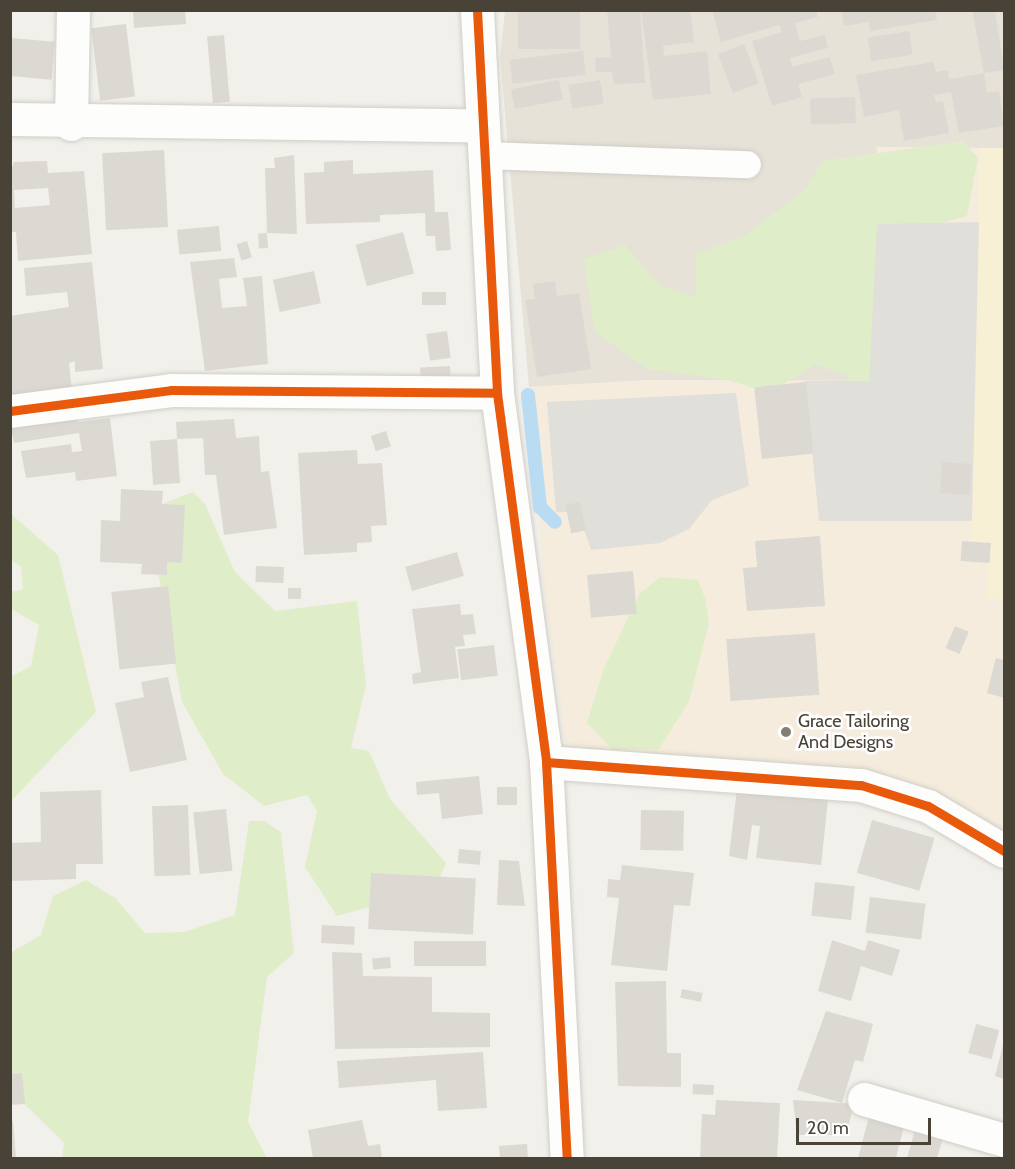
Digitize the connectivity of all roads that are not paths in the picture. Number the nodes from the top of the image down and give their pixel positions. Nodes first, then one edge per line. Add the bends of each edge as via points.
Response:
1 (73, 10) edge
2 (477, 10) edge
3 (10, 119) edge
4 (71, 124) junction
5 (483, 141) junction
6 (747, 164) dead end
7 (498, 393) junction
8 (10, 411) edge
9 (546, 762) junction
10 (1005, 851) edge
11 (864, 1099) dead end
12 (1005, 1140) edge
13 (567, 1158) edge

1 - 4 street
2 - 5 street
3 - 4 street
4 - 5 street
5 - 6 lane
5 - 7 street
7 - 8 street via 171,390
7 - 9 street
9 - 10 street via 861,785 928,806
9 - 13 street
11 - 12 street

